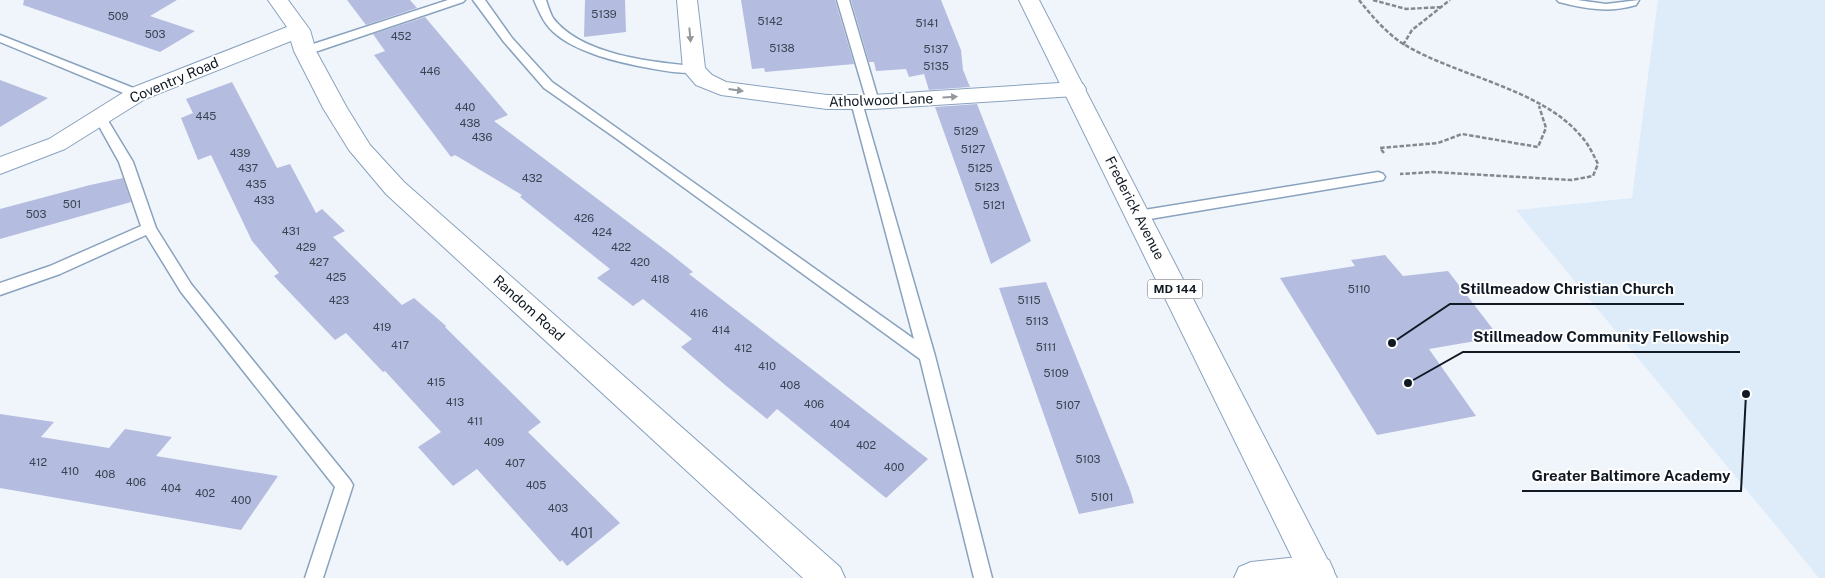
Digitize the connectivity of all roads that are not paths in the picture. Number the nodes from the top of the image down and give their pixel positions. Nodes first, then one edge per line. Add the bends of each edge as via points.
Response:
1 (278, 0) edge
2 (458, 0) edge
3 (479, 0) edge
4 (540, 0) edge
5 (687, 0) edge
6 (843, 0) edge
7 (1029, 0) edge
8 (1563, 0) edge
9 (1633, 0) edge
10 (0, 38) edge
11 (302, 41) junction
12 (694, 70) junction
13 (1074, 89) junction
14 (137, 94) junction
15 (865, 102) junction
16 (100, 117) junction
17 (0, 166) edge
18 (1378, 177) road end
19 (1138, 216) junction
20 (149, 228) junction
21 (0, 289) edge
22 (927, 356) junction
23 (1318, 575) edge
24 (314, 578) edge
25 (828, 578) edge
26 (983, 578) edge
27 (1251, 578) edge

1 - 11 street, Random Road
2 - 11 lane
3 - 22 lane via 508,40 548,85
4 - 12 lane via 549,22 562,35 625,61
5 -> 12 street
6 - 15 lane
7 - 13 street, Frederick Avenue / MD 144
8 - 9 lane via 1604,7 1621,7
10 - 14 lane
11 - 14 street, Coventry Road
11 - 25 street, Random Road via 334,108 361,150 396,188
12 -> 15 street, Atholwood Lane via 704,80 721,88 826,102
15 -> 13 street, Atholwood Lane
13 - 19 street, Frederick Avenue / MD 144
14 - 16 street, Coventry Road
15 - 22 lane
16 - 17 street, Coventry Road via 58,144
16 - 20 lane via 126,162
18 - 19 lane
19 - 23 street, Frederick Avenue / MD 144
20 - 21 lane via 54,270
20 - 24 lane via 186,288 344,485
22 - 26 lane
23 - 27 street

